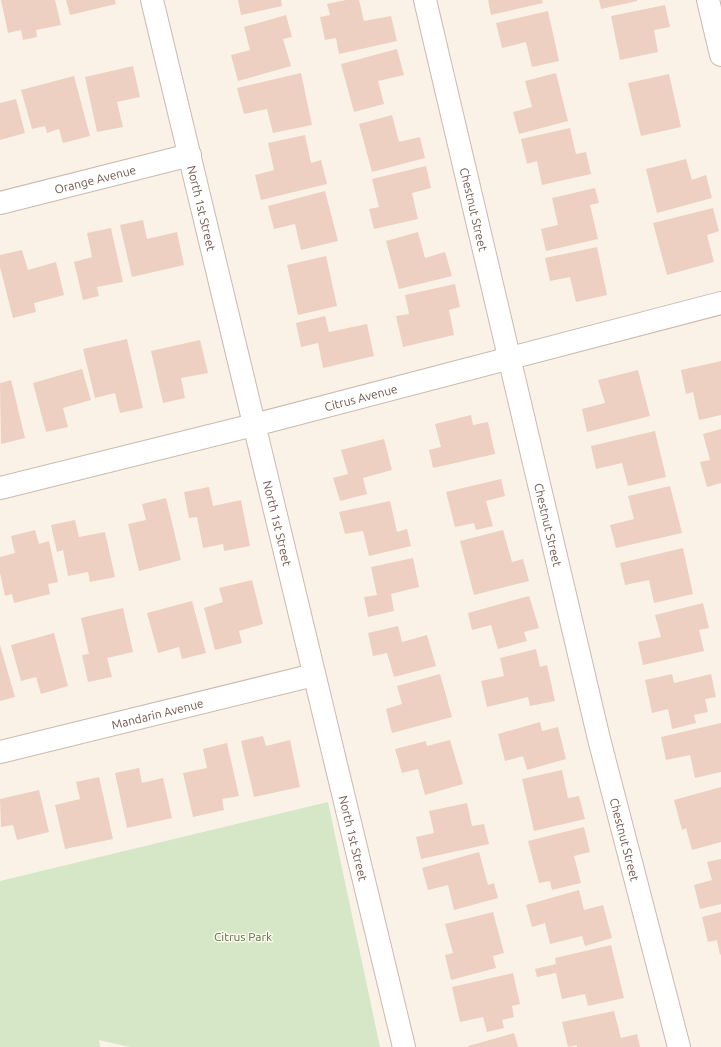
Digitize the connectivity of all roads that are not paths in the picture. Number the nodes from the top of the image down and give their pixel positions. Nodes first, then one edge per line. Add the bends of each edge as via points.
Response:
1 (152, 0) edge
2 (425, 0) edge
3 (708, 0) edge
4 (721, 55) edge
5 (190, 155) junction
6 (0, 203) edge
7 (721, 303) edge
8 (509, 359) junction
9 (254, 425) junction
10 (0, 488) edge
11 (314, 675) junction
12 (0, 752) edge
13 (404, 1047) edge
14 (679, 1047) edge

1 - 5 street, North 1st Street
2 - 8 street, Chestnut Street
3 - 4 street
5 - 6 street, Orange Avenue
5 - 9 street, North 1st Street
7 - 8 street, Citrus Avenue
8 - 9 street, Citrus Avenue
8 - 14 street, Chestnut Street via 599,739
9 - 10 street, Citrus Avenue
9 - 11 street, North 1st Street
11 - 12 street, Mandarin Avenue
11 - 13 street, North 1st Street

